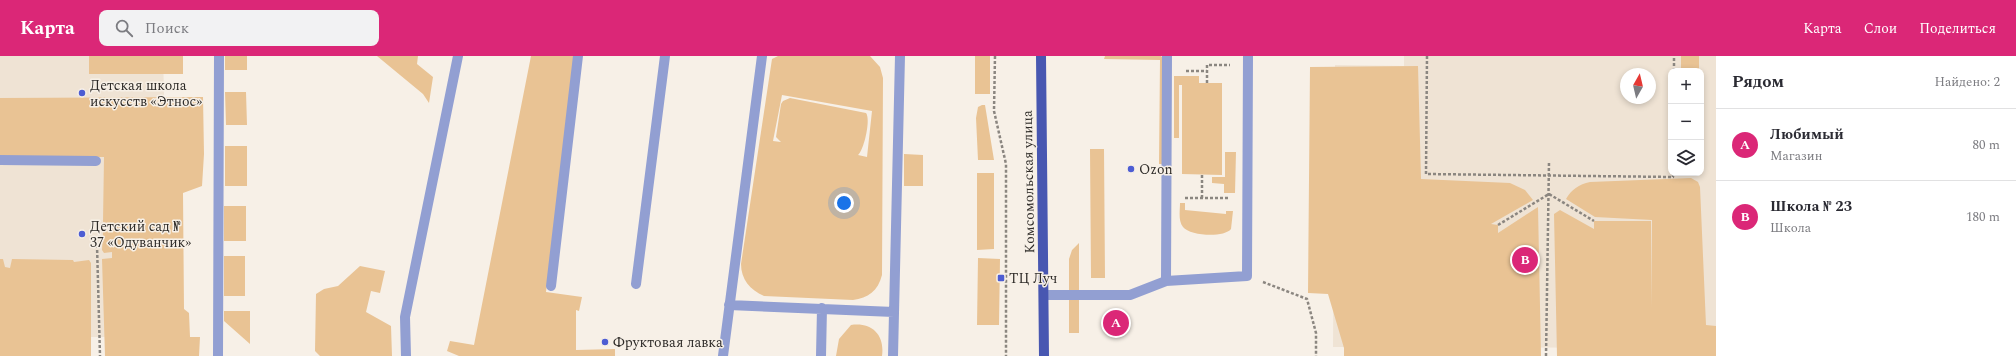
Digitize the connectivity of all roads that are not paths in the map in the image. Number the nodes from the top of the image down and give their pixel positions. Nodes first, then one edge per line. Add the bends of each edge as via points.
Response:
1 (219, 56) edge
2 (458, 56) edge
3 (578, 56) edge
4 (665, 56) edge
5 (762, 56) edge
6 (900, 56) edge
7 (1041, 56) edge
8 (1167, 56) edge
9 (1248, 61) edge
10 (0, 160) edge
11 (96, 161) dead end
12 (1166, 281) junction
13 (636, 284) dead end
14 (551, 286) dead end
15 (1044, 295) junction
16 (729, 305) junction
17 (822, 308) junction
18 (894, 312) junction
19 (218, 356) edge
20 (406, 356) edge
21 (723, 356) edge
22 (821, 356) edge
23 (893, 356) edge
24 (1044, 356) edge

1 - 19 lane
2 - 20 lane via 405,317
3 - 14 lane
4 - 13 lane
5 - 16 lane
6 - 18 lane
7 - 15 main road, Комсомольская улица
8 - 12 lane
9 - 12 lane via 1247,276
10 - 11 lane
12 - 15 lane via 1130,295
15 - 24 main road, Комсомольская улица
16 - 17 lane
16 - 21 lane
17 - 18 lane
17 - 22 lane
18 - 23 lane

